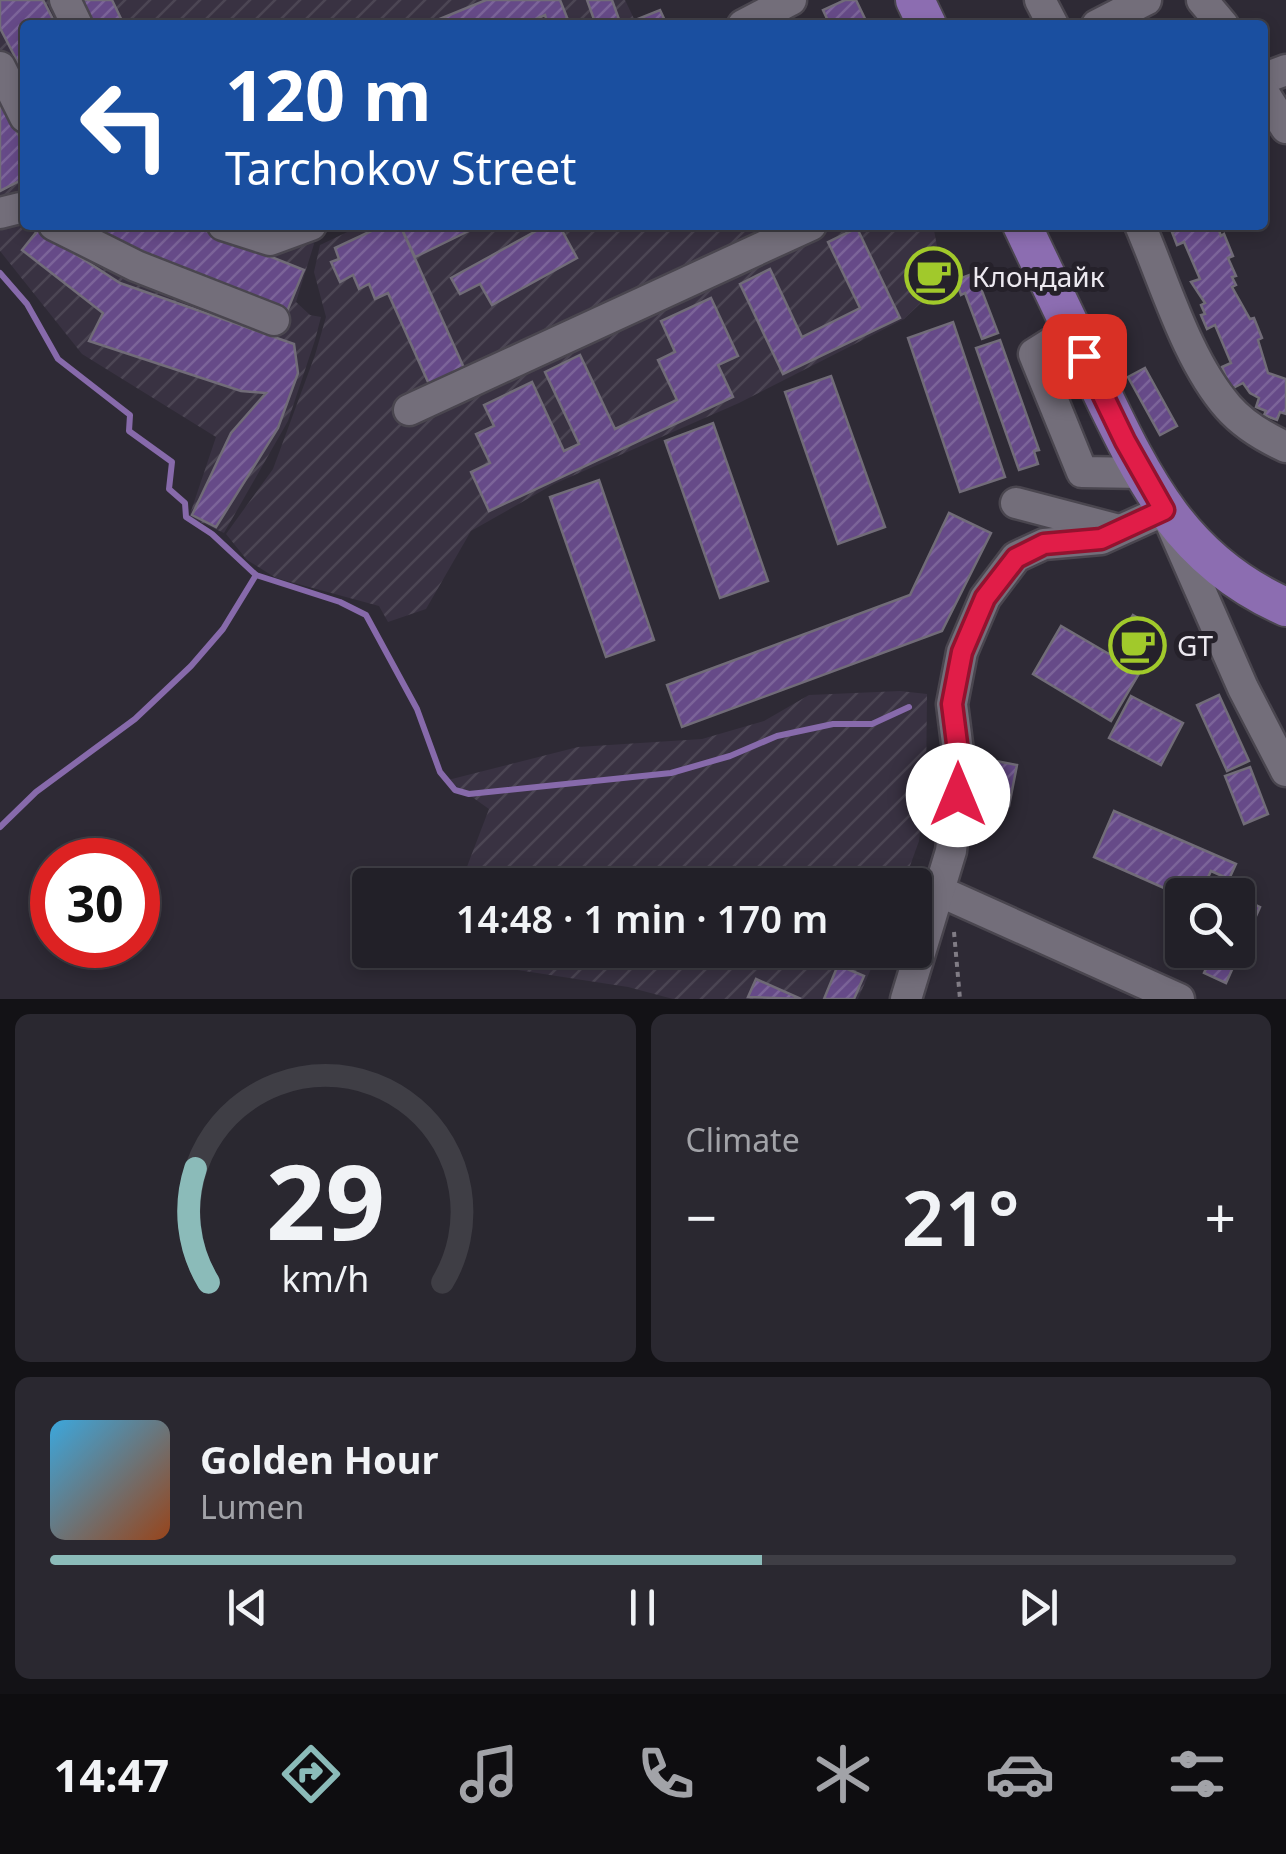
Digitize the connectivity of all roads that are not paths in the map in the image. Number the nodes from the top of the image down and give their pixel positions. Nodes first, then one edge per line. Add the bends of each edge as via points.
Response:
1 (791, 0) edge
2 (1146, 0) edge
3 (1202, 0) edge
4 (753, 20) edge
5 (1106, 20) edge
6 (1219, 20) edge
7 (0, 67) edge
8 (1268, 100) edge
9 (20, 107) edge
10 (1286, 128) edge
11 (64, 230) edge
12 (239, 230) edge
13 (297, 230) edge
14 (801, 230) edge
15 (1024, 230) edge
16 (1142, 230) edge
17 (274, 320) dead end
18 (1072, 330) junction
19 (409, 410) dead end
20 (1286, 447) edge
21 (1142, 473) junction
22 (1016, 503) dead end
23 (1164, 510) junction
24 (1119, 530) junction
25 (1286, 607) edge
26 (1286, 771) edge
27 (944, 894) junction
28 (906, 999) edge
29 (1179, 999) edge

1 - 4 street
2 - 5 street
3 - 6 street
7 - 9 street
8 - 10 street
11 - 17 street
12 - 13 street via 270,240
14 - 19 street
15 - 18 main road
16 - 20 street via 1204,373 1230,410
18 - 21 main road
18 - 21 street via 1034,354 1082,472
21 - 23 main road
22 - 24 street
23 - 24 street
23 - 25 main road via 1218,567
23 - 26 street
24 - 27 street via 1101,539 1044,544 1016,558 985,598 962,652 952,704 960,767
27 - 28 street
27 - 29 street

